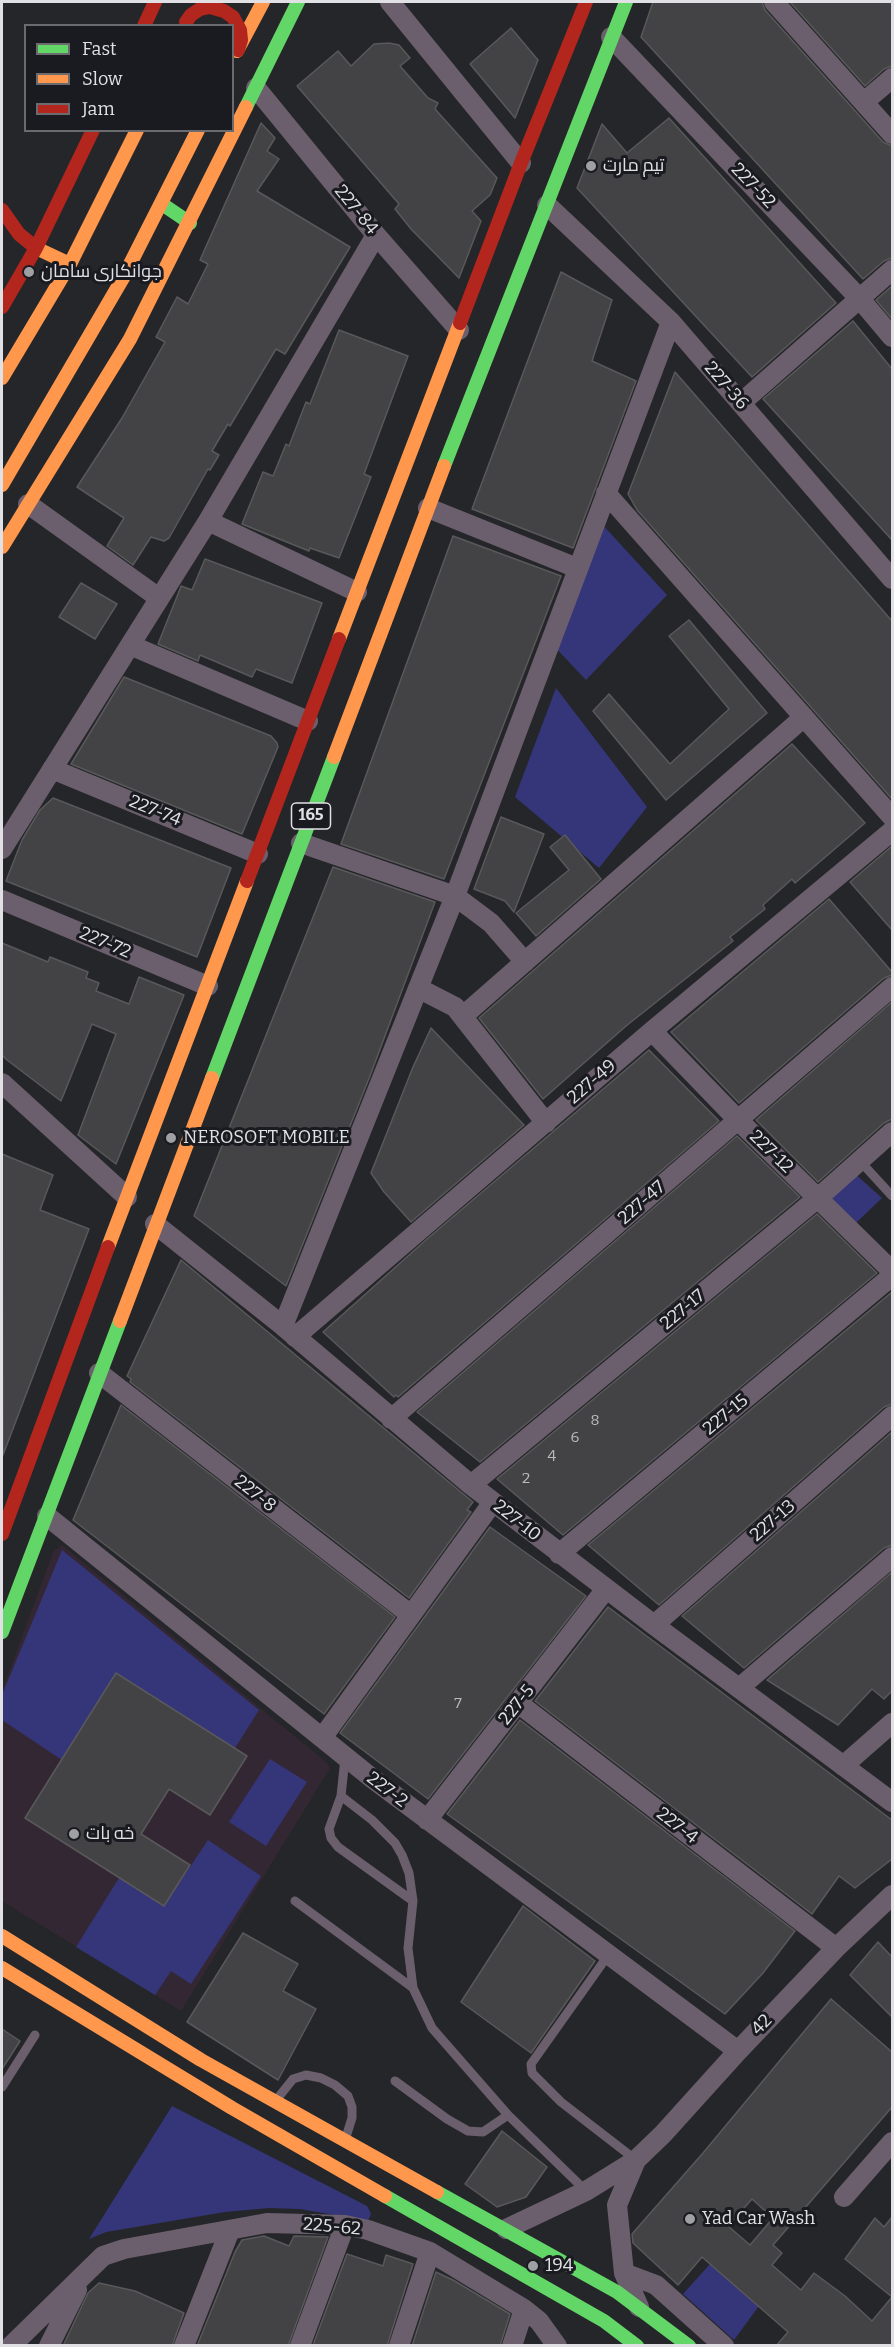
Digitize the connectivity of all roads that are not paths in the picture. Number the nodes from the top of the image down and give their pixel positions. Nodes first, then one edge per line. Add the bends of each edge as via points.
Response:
1 (155, 2) edge
2 (197, 2) edge
3 (263, 2) edge
4 (298, 2) edge
5 (390, 2) edge
6 (586, 2) edge
7 (626, 2) edge
8 (774, 2) edge
9 (145, 24) edge
10 (186, 24) edge
11 (611, 37) junction
12 (235, 55) edge
13 (892, 78) edge
14 (256, 88) junction
15 (864, 102) junction
16 (92, 132) edge
17 (136, 132) edge
18 (197, 132) edge
19 (892, 134) edge
20 (521, 163) junction
21 (162, 204) junction
22 (547, 205) junction
23 (2, 210) edge
24 (190, 223) junction
25 (376, 235) junction
26 (36, 248) junction
27 (70, 264) junction
28 (892, 270) edge
29 (860, 299) junction
30 (2, 307) edge
31 (671, 322) junction
32 (459, 330) junction
33 (892, 337) edge
34 (2, 378) edge
35 (741, 403) junction
36 (2, 485) edge
37 (606, 493) junction
38 (28, 504) junction
39 (428, 508) junction
40 (207, 521) junction
41 (2, 547) edge
42 (577, 568) junction
43 (892, 579) edge
44 (357, 592) junction
45 (159, 598) junction
46 (130, 645) junction
47 (804, 717) junction
48 (308, 721) junction
49 (52, 769) junction
50 (892, 817) edge
51 (892, 831) edge
52 (301, 843) junction
53 (2, 849) edge
54 (258, 854) junction
55 (455, 896) junction
56 (2, 900) edge
57 (231, 922) junction
58 (257, 932) junction
59 (525, 962) junction
60 (208, 987) junction
61 (892, 987) edge
62 (418, 988) junction
63 (463, 1016) junction
64 (652, 1031) junction
65 (2, 1087) edge
66 (738, 1120) junction
67 (546, 1123) junction
68 (892, 1132) edge
69 (860, 1161) junction
70 (892, 1196) edge
71 (127, 1197) junction
72 (819, 1197) junction
73 (155, 1224) junction
74 (892, 1271) edge
75 (892, 1276) edge
76 (289, 1331) junction
77 (99, 1373) junction
78 (892, 1416) edge
79 (391, 1419) junction
80 (471, 1485) junction
81 (493, 1502) junction
82 (47, 1516) junction
83 (2, 1534) edge
84 (559, 1554) junction
85 (892, 1557) edge
86 (606, 1589) junction
87 (411, 1615) junction
88 (654, 1625) junction
89 (2, 1632) edge
90 (739, 1688) junction
91 (518, 1703) junction
92 (892, 1723) edge
93 (322, 1738) junction
94 (345, 1757) junction
95 (843, 1766) junction
96 (341, 1796) junction
97 (892, 1802) edge
98 (427, 1820) junction
99 (892, 1894) edge
100 (295, 1901) dead end
101 (413, 1901) junction
102 (2, 1936) edge
103 (836, 1948) junction
104 (609, 1954) junction
105 (2, 1968) edge
106 (413, 1988) junction
107 (35, 2035) dead end
108 (738, 2051) junction
109 (395, 2081) dead end
110 (2, 2087) edge
111 (276, 2101) junction
112 (508, 2115) junction
113 (345, 2139) junction
114 (892, 2142) edge
115 (636, 2160) junction
116 (586, 2192) junction
117 (844, 2197) dead end
118 (345, 2224) junction
119 (507, 2229) junction
120 (230, 2230) junction
121 (430, 2252) junction
122 (624, 2273) junction
123 (83, 2277) junction
124 (639, 2307) junction
125 (524, 2309) junction
126 (11, 2346) edge
127 (49, 2346) edge
128 (184, 2346) edge
129 (300, 2346) edge
130 (399, 2346) edge
131 (512, 2346) edge
132 (557, 2346) edge
133 (637, 2346) edge
134 (689, 2346) edge
135 (724, 2346) edge

1 - 9 main road
2 - 10 main road
3 - 12 main road
4 - 14 main road
5 - 20 street
6 - 20 main road, 165
7 - 11 main road, 165
8 - 15 street
10 - 12 main road via 200,9 224,11 238,25 241,40
11 - 22 main road, 165
11 - 29 street, 227-52
13 - 15 street
14 - 24 main road
14 - 25 street, 227-84
15 - 19 street
16 - 26 main road
17 - 27 main road
18 - 21 main road
20 - 32 main road, 165
21 - 24 main road
21 - 36 main road via 86,345
22 - 31 street, 227-36
22 - 39 main road, 165
23 - 26 main road via 19,234
24 - 38 main road via 130,339
25 - 32 street, 227-84
25 - 40 street
26 - 27 main road
26 - 30 main road
27 - 34 main road
28 - 29 street
29 - 33 street, 227-52
29 - 35 street
31 - 35 street, 227-36
31 - 37 street
32 - 44 main road, 165
35 - 43 street, 227-36
37 - 42 street
37 - 47 street
38 - 41 main road
38 - 45 street
39 - 42 street
39 - 52 main road, 165
40 - 44 street
40 - 45 street
42 - 55 street
44 - 48 main road, 165
45 - 46 street
46 - 48 street
46 - 49 street
47 - 50 street
47 - 59 street
48 - 54 main road, 165
49 - 53 street
49 - 54 street, 227-74
51 - 64 street, 227-49
52 - 55 street
52 - 58 main road, 165
54 - 57 main road, 165
55 - 59 street via 490,923
55 - 62 street
56 - 60 street, 227-72
57 - 58 main road
57 - 60 main road, 165
58 - 73 main road, 165
59 - 63 street
60 - 71 main road, 165
61 - 66 street, 227-47
62 - 63 street via 455,1007
62 - 76 street
63 - 67 street
64 - 66 street, 227-12
64 - 67 street, 227-49
65 - 71 street
66 - 72 street, 227-12
66 - 79 street, 227-47
67 - 76 street, 227-49
68 - 69 street, 227-17
69 - 70 lane
69 - 72 street, 227-17
71 - 83 main road, 165
72 - 74 street, 227-12
72 - 80 street, 227-17
73 - 76 street, 227-10
73 - 77 main road, 165
75 - 84 street, 227-15
76 - 79 street, 227-10
77 - 82 main road, 165
77 - 87 street, 227-8
78 - 88 street, 227-13
79 - 80 street, 227-10
80 - 81 street, 227-10
81 - 84 street, 227-10
81 - 87 street
82 - 89 main road, 165
82 - 93 street, 227-2
84 - 86 street, 227-10
85 - 90 street
86 - 88 street, 227-10
86 - 91 street, 227-5
87 - 93 street
88 - 90 street, 227-10
90 - 95 street, 227-10
91 - 98 street, 227-5
91 - 103 street, 227-4
92 - 95 street
93 - 94 street, 227-2
94 - 96 lane
94 - 98 street, 227-2
95 - 97 street, 227-10
96 - 101 lane via 395,1843 409,1873
96 - 101 lane via 329,1829 331,1838
98 - 104 street, 227-2
99 - 103 street, 42
100 - 106 lane
101 - 106 lane via 408,1948
102 - 111 main road via 201,2060
103 - 108 street, 42
104 - 108 street, 227-2
104 - 115 lane via 531,2064 532,2073 561,2102
105 - 133 main road via 232,2108 604,2321
106 - 112 lane via 432,2028
107 - 110 lane
108 - 115 street, 42
109 - 112 lane via 468,2131 483,2132
111 - 113 main road
111 - 113 lane via 293,2079 306,2075 335,2085 348,2096 352,2107
112 - 116 lane
113 - 119 main road
114 - 117 street
115 - 116 street
115 - 122 street via 617,2205
116 - 119 street
118 - 120 street, 225-62 via 267,2223
118 - 121 street, 225-62
118 - 129 street
119 - 124 main road
120 - 123 street, 225-62 via 124,2249 103,2256
120 - 128 street
121 - 125 street, 225-62
121 - 130 street
122 - 124 street
122 - 135 street via 656,2285
123 - 126 street, 225-62
123 - 127 street
124 - 134 main road
125 - 131 street
125 - 132 street, 225-62 via 539,2320

